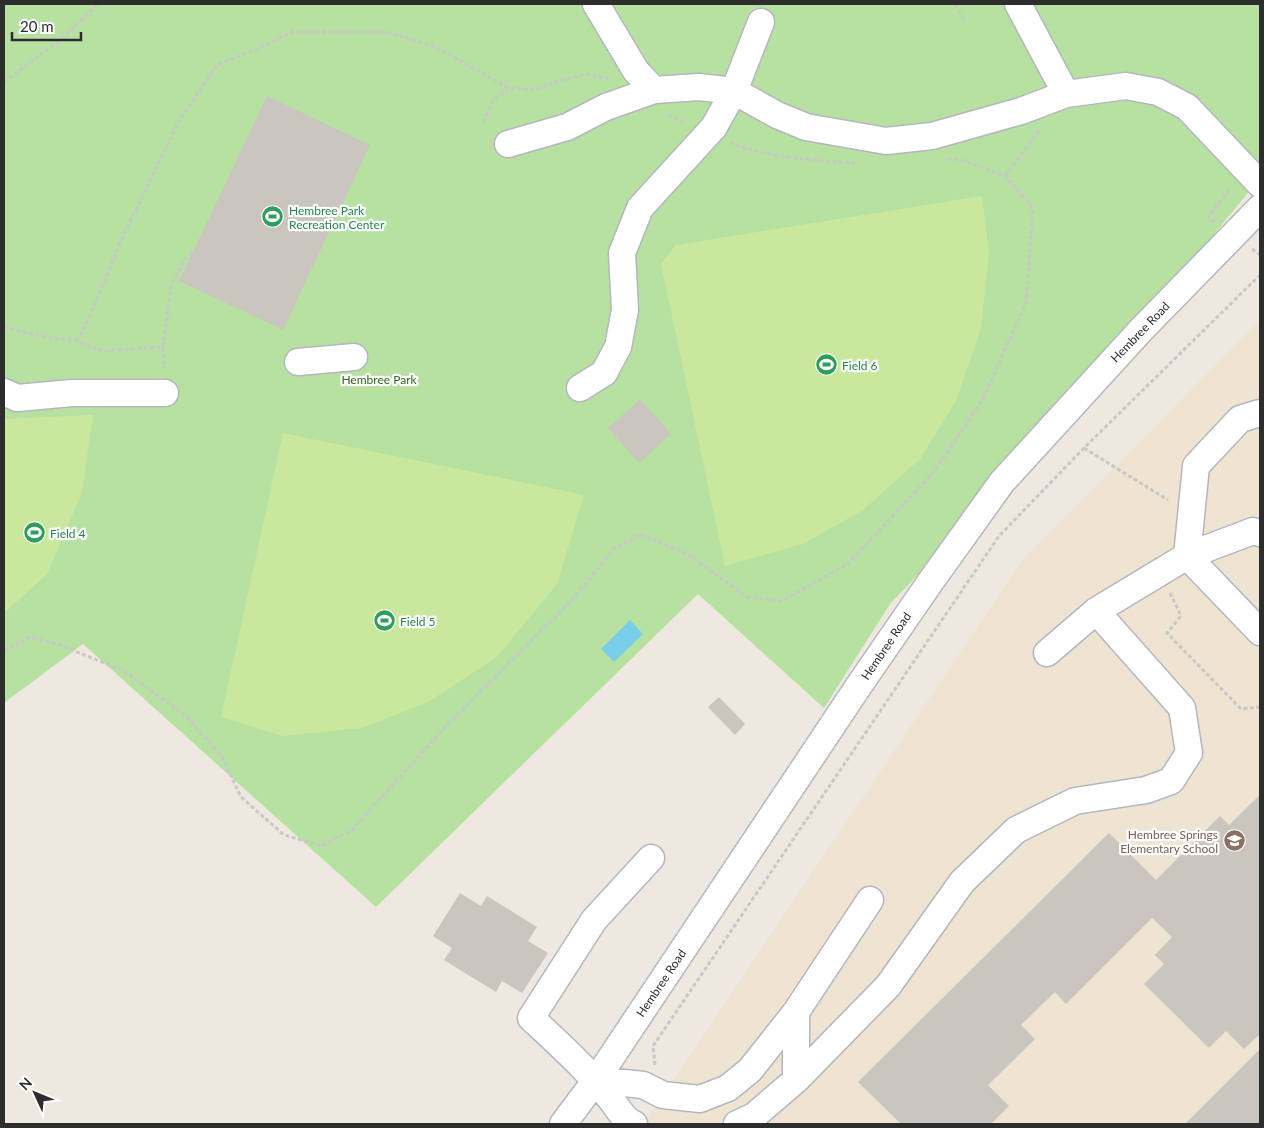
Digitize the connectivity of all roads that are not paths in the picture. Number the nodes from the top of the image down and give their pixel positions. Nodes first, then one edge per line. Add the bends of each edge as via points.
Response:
1 (596, 4) edge
2 (1018, 4) edge
3 (760, 22) dead end
4 (734, 91) junction
5 (643, 94) junction
6 (1066, 94) junction
7 (508, 144) dead end
8 (1260, 184) edge
9 (1260, 208) edge
10 (354, 357) dead end
11 (298, 362) dead end
12 (580, 388) dead end
13 (4, 392) edge
14 (165, 393) road end
15 (1260, 413) edge
16 (1260, 534) edge
17 (1187, 556) junction
18 (1096, 611) junction
19 (1260, 632) edge
20 (1047, 653) dead end
21 (651, 858) dead end
22 (870, 900) dead end
23 (796, 1012) junction
24 (596, 1080) junction
25 (796, 1080) junction
26 (563, 1124) edge
27 (634, 1124) edge
28 (737, 1124) edge

1 - 5 street via 636,71
2 - 6 street
3 - 4 street
4 - 5 street via 699,87
4 - 6 street via 806,127 886,141 932,136 1021,111
4 - 12 street via 714,127 640,208 622,253 625,310 618,347 604,373
5 - 7 street via 606,107 567,127
6 - 8 street via 1126,86 1158,92 1187,108
9 - 24 street, Hembree Road via 1141,330 1002,482 860,684
10 - 11 street
13 - 14 street via 17,398 72,393
15 - 17 street via 1240,419 1196,466
16 - 17 street via 1253,531
17 - 18 street
17 - 19 street
18 - 20 street
18 - 25 street via 1182,708 1189,753 1171,781 1146,790 1075,800 1016,830 962,882 888,986
21 - 24 street via 594,920 531,1018
22 - 23 street
23 - 24 street via 750,1070 728,1088 700,1099 664,1095 643,1085
23 - 25 street
24 - 26 street, Hembree Road
24 - 27 street via 623,1116
25 - 28 street via 754,1116

